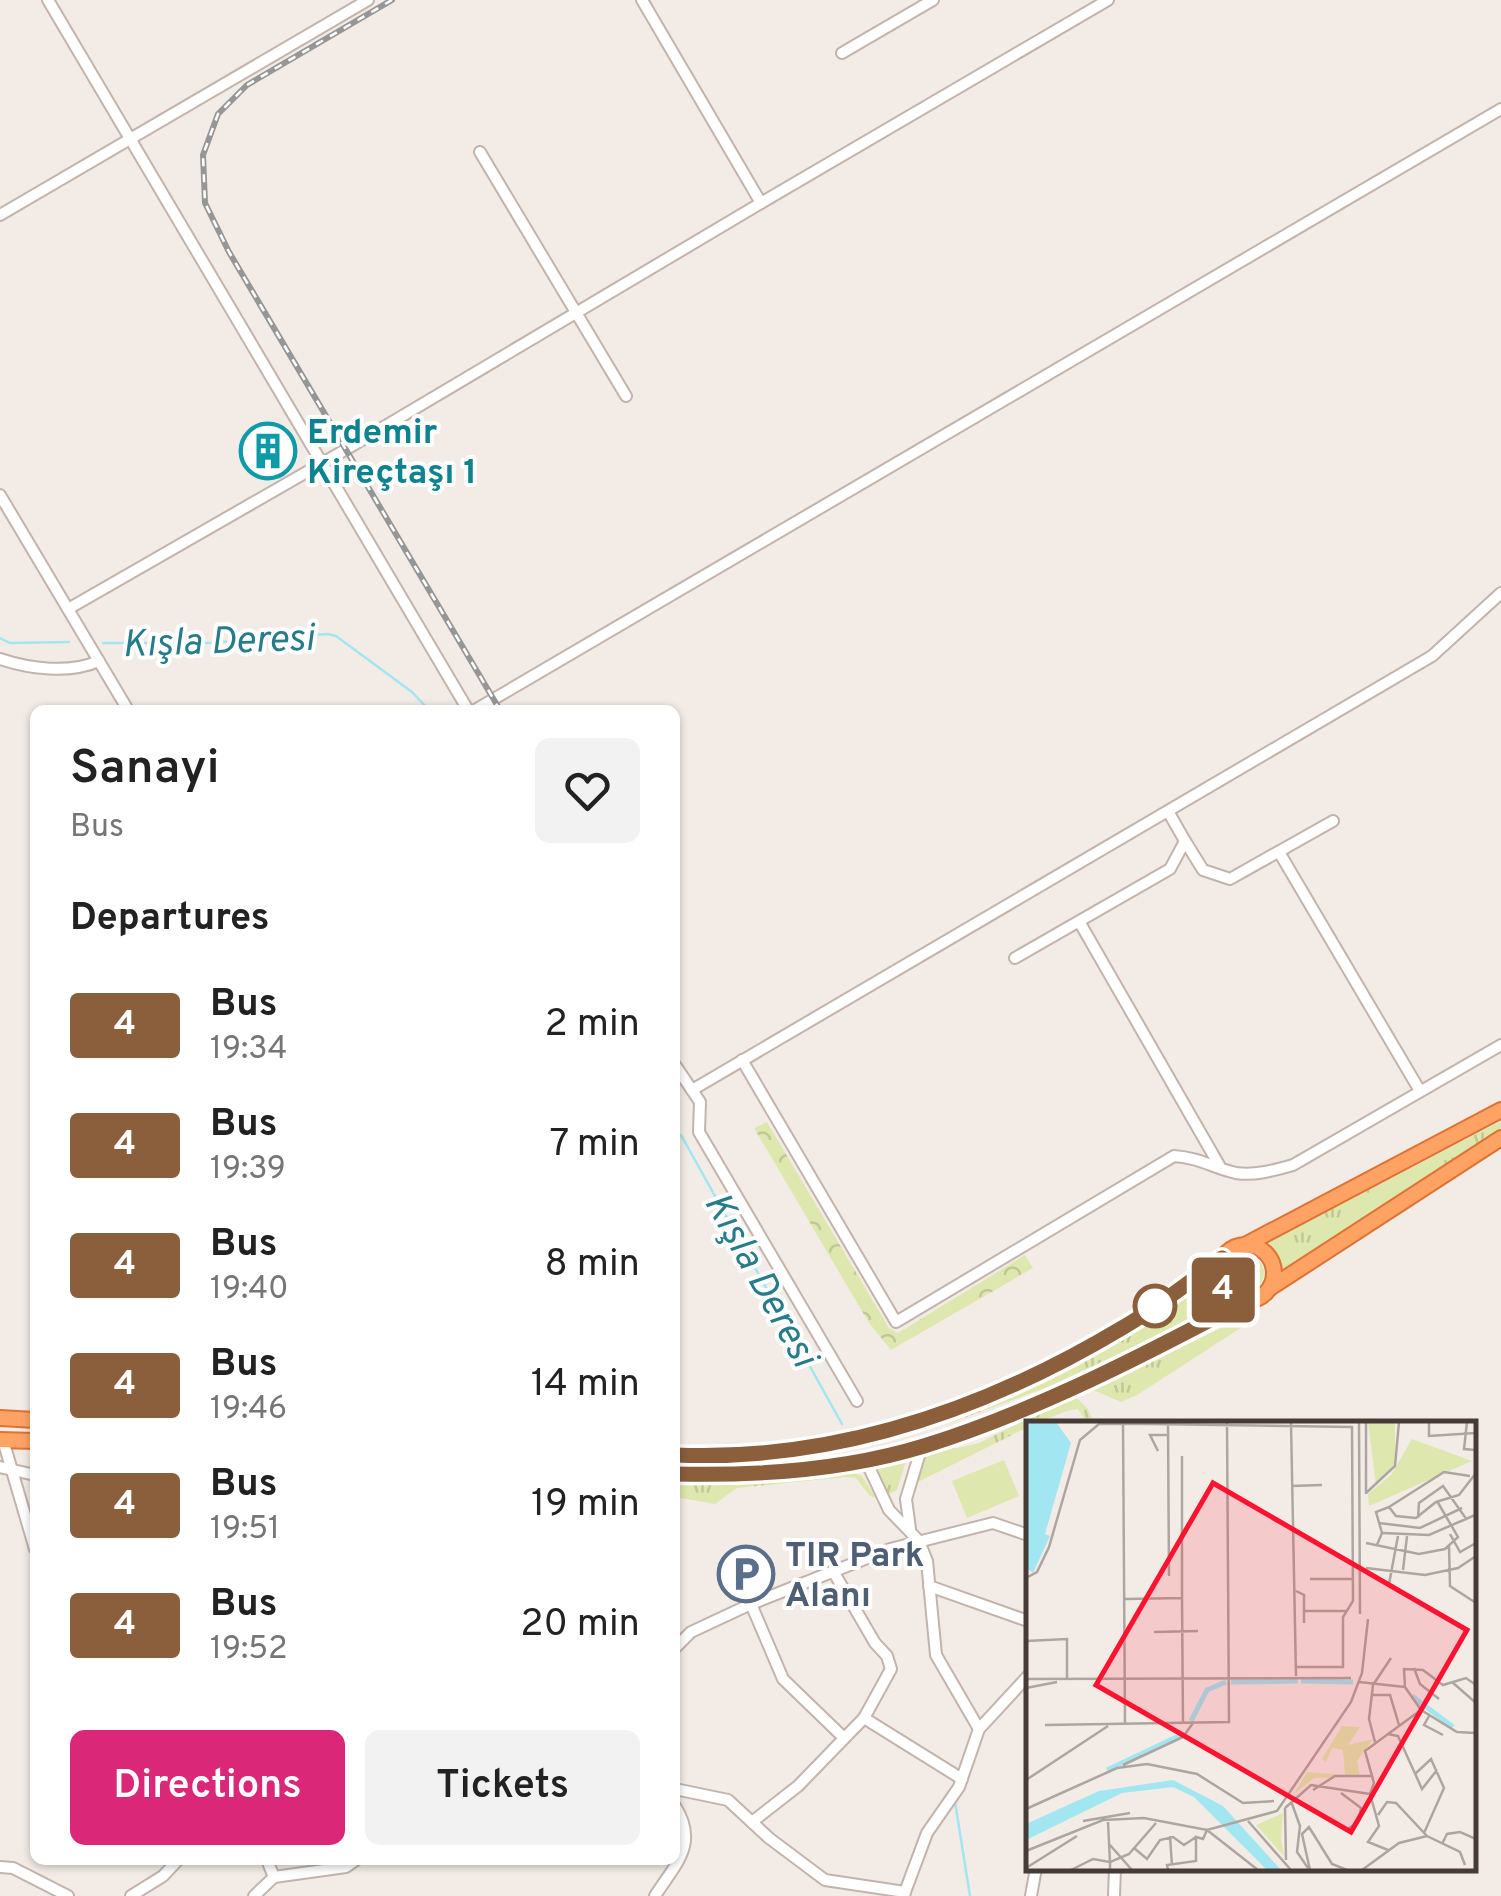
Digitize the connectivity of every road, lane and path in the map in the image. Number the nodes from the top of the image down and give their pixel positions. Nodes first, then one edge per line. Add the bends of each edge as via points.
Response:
1 (48, 0) edge
2 (368, 0) edge
3 (642, 0) edge
4 (934, 0) edge
5 (1108, 0) edge
6 (842, 53) dead end
7 (1501, 109) edge
8 (132, 138) junction
9 (480, 152) dead end
10 (762, 202) junction
11 (0, 215) edge
12 (576, 313) junction
13 (626, 396) dead end
14 (322, 463) junction
15 (0, 495) edge
16 (1501, 594) edge
17 (68, 609) junction
18 (0, 659) edge
19 (99, 662) junction
20 (125, 705) edge
21 (468, 705) edge
22 (480, 705) edge
23 (1169, 813) junction
24 (1333, 821) dead end
25 (1185, 841) junction
26 (1279, 852) junction
27 (1080, 923) junction
28 (1015, 958) dead end
29 (1501, 1045) edge
30 (742, 1060) junction
31 (680, 1072) edge
32 (692, 1090) junction
33 (1420, 1092) junction
34 (1501, 1110) edge
35 (1501, 1138) edge
36 (1220, 1166) junction
37 (1245, 1245) junction
38 (1222, 1258) junction
39 (1270, 1288) junction
40 (1244, 1302) junction
41 (858, 1401) dead end
42 (0, 1418) edge
43 (30, 1420) edge
44 (2, 1440) edge
45 (30, 1442) edge
46 (922, 1446) junction
47 (680, 1455) edge
48 (864, 1458) junction
49 (5, 1469) edge
50 (30, 1474) edge
51 (680, 1474) edge
52 (910, 1529) junction
53 (1026, 1534) edge
54 (30, 1536) edge
55 (920, 1540) junction
56 (833, 1571) junction
57 (929, 1586) junction
58 (751, 1604) junction
59 (1026, 1620) edge
60 (680, 1643) edge
61 (1026, 1678) edge
62 (864, 1718) junction
63 (979, 1729) junction
64 (844, 1738) junction
65 (962, 1778) junction
66 (680, 1790) edge
67 (680, 1814) edge
68 (752, 1822) junction
69 (680, 1857) edge
70 (173, 1865) edge
71 (269, 1865) edge
72 (349, 1865) edge
73 (675, 1865) edge
74 (0, 1867) edge
75 (1036, 1871) edge
76 (1115, 1871) edge
77 (274, 1877) junction
78 (905, 1894) edge
79 (68, 1896) edge
80 (130, 1896) edge
81 (254, 1896) edge
82 (655, 1896) edge
83 (1032, 1896) edge
84 (1114, 1896) edge

1 - 8 street
2 - 8 street
3 - 10 street
4 - 6 street
5 - 10 street
7 - 22 street
8 - 11 street
8 - 14 street
9 - 12 street
10 - 12 street
12 - 13 street
12 - 14 street
14 - 17 street
14 - 21 street
15 - 17 street
16 - 23 street via 1432,656
17 - 19 street
18 - 19 street via 56,669
19 - 20 street
23 - 25 street
23 - 30 street
24 - 26 street
25 - 26 street via 1204,870 1230,879
25 - 27 street via 1170,869
26 - 33 street
27 - 28 street
27 - 36 street
29 - 33 street
30 - 32 street
30 - 36 street via 896,1322 1174,1156
31 - 32 street
32 - 41 street via 700,1102 699,1132
33 - 36 street via 1292,1165 1264,1173
34 - 37 highway
35 - 39 highway
37 - 38 highway
37 - 39 highway via 1262,1249 1272,1263
38 - 40 highway via 1221,1286
38 - 47 highway via 1126,1326 960,1408 801,1451
39 - 40 highway
40 - 46 highway via 1077,1385
42 - 43 highway
44 - 45 highway
44 - 49 street
46 - 48 highway
46 - 52 street via 906,1499
48 - 51 highway
48 - 52 street via 890,1510
49 - 50 street
49 - 54 street
52 - 55 street
53 - 55 street via 993,1522
55 - 56 street
55 - 57 street
56 - 58 street
56 - 62 street via 890,1669
57 - 59 street
57 - 63 street via 936,1655
58 - 60 street
58 - 64 street via 782,1679
61 - 63 street
62 - 64 street
62 - 65 street
63 - 65 street
64 - 68 street
65 - 78 street via 927,1832
66 - 68 street via 728,1800
67 - 69 street via 686,1848
68 - 78 street via 825,1880
70 - 80 street
71 - 77 street
72 - 77 street
73 - 82 street
74 - 79 street
75 - 83 street
76 - 84 street
77 - 81 street

